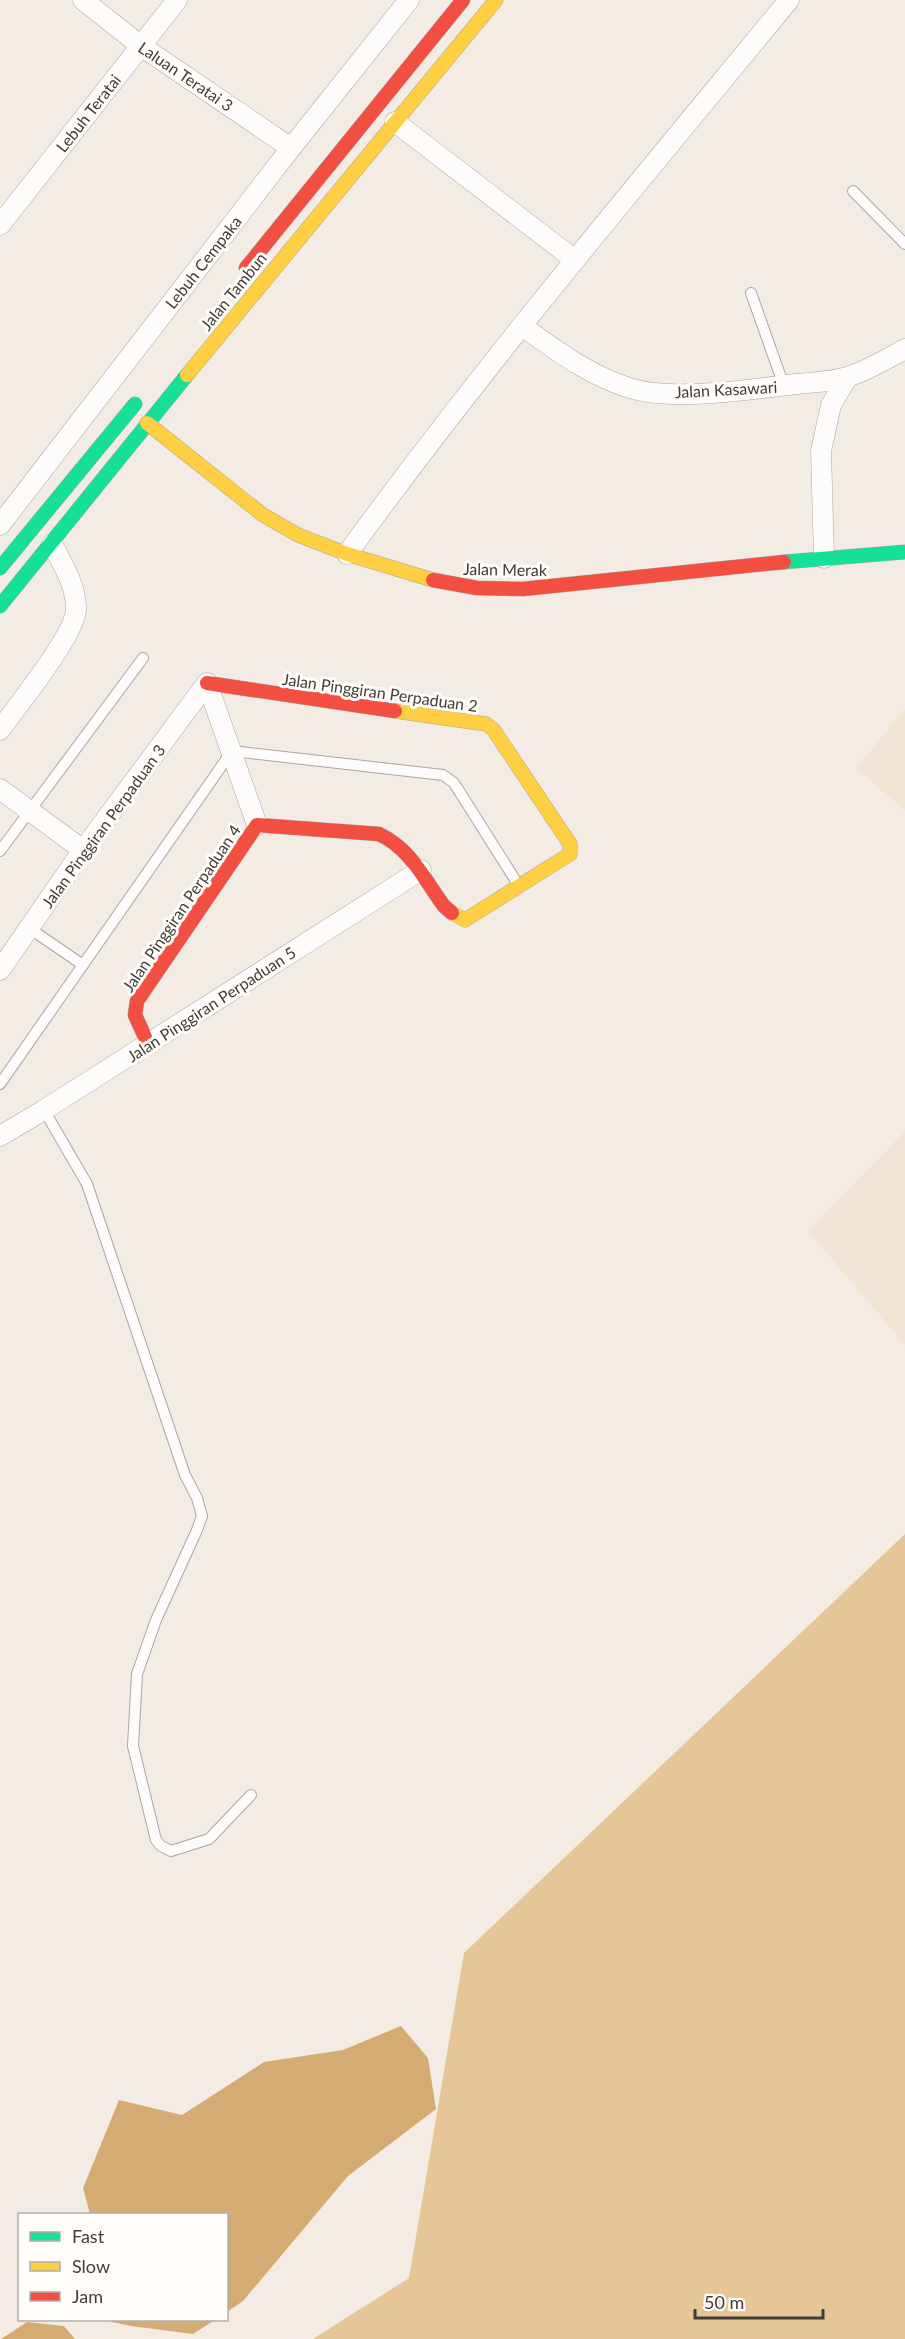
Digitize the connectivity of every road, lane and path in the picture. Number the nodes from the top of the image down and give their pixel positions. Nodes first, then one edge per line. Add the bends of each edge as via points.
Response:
1 (83, 0) edge
2 (177, 0) edge
3 (409, 0) edge
4 (463, 0) edge
5 (496, 0) edge
6 (789, 0) edge
7 (141, 46) junction
8 (395, 122) junction
9 (291, 147) junction
10 (853, 191) dead end
11 (0, 225) edge
12 (905, 244) edge
13 (575, 260) junction
14 (237, 278) dead end
15 (751, 293) dead end
16 (522, 326) junction
17 (905, 349) edge
18 (847, 378) junction
19 (784, 386) junction
20 (141, 396) dead end
21 (147, 423) junction
22 (3, 515) edge
23 (52, 544) junction
24 (905, 552) edge
25 (347, 554) junction
26 (824, 558) junction
27 (0, 568) edge
28 (0, 606) edge
29 (142, 658) dead end
30 (207, 683) junction
31 (0, 729) edge
32 (232, 751) junction
33 (0, 789) edge
34 (29, 809) junction
35 (257, 825) junction
36 (83, 850) junction
37 (0, 851) edge
38 (421, 870) junction
39 (519, 886) junction
40 (29, 928) junction
41 (83, 965) junction
42 (0, 970) edge
43 (148, 1044) junction
44 (0, 1084) edge
45 (44, 1110) junction
46 (0, 1136) edge
47 (251, 1795) dead end

1 - 7 street, Laluan Teratai 3
2 - 7 street, Lebuh Teratai
3 - 9 street, Lebuh Cempaka
4 - 14 street, Jalan Tambun
5 - 8 street, Jalan Tambun
6 - 13 street
7 - 9 street, Laluan Teratai 3
7 - 11 street, Lebuh Teratai
8 - 13 street
8 - 21 street, Jalan Tambun
9 - 22 street, Lebuh Cempaka
10 - 12 lane
13 - 16 street
15 - 19 lane
16 - 19 street, Jalan Kasawari via 574,363 635,390 689,394
16 - 25 street via 420,453
17 - 18 street, Jalan Kasawari
18 - 19 street, Jalan Kasawari
18 - 26 street via 831,405 821,451
20 - 27 street
21 - 23 street, Jalan Tambun
21 - 25 street, Jalan Merak via 263,514 298,535
23 - 28 street, Jalan Tambun
23 - 31 street via 75,592 76,611 54,655
24 - 26 street, Jalan Merak
25 - 26 street, Jalan Merak via 428,579 477,588 524,589
29 - 34 lane
30 - 32 street
30 - 36 street, Jalan Pinggiran Perpaduan 3
30 - 39 street, Jalan Pinggiran Perpaduan 2 via 486,724 494,729 572,849
32 - 35 street
32 - 39 lane via 443,775 454,783
32 - 41 lane
33 - 34 street
34 - 36 street
34 - 37 lane
35 - 38 street, Jalan Pinggiran Perpaduan 4 via 390,837
35 - 43 street, Jalan Pinggiran Perpaduan 4 via 137,1001 135,1015
36 - 40 street, Jalan Pinggiran Perpaduan 3
38 - 39 street, Jalan Pinggiran Perpaduan 2 via 448,912 465,920
38 - 43 street, Jalan Pinggiran Perpaduan 5
40 - 41 lane
40 - 42 street, Jalan Pinggiran Perpaduan 3
41 - 44 lane
43 - 45 street, Jalan Pinggiran Perpaduan 5
45 - 46 street, Jalan Pinggiran Perpaduan 5
45 - 47 lane via 87,1184 202,1516 137,1674 133,1746 156,1840 171,1851 209,1839

